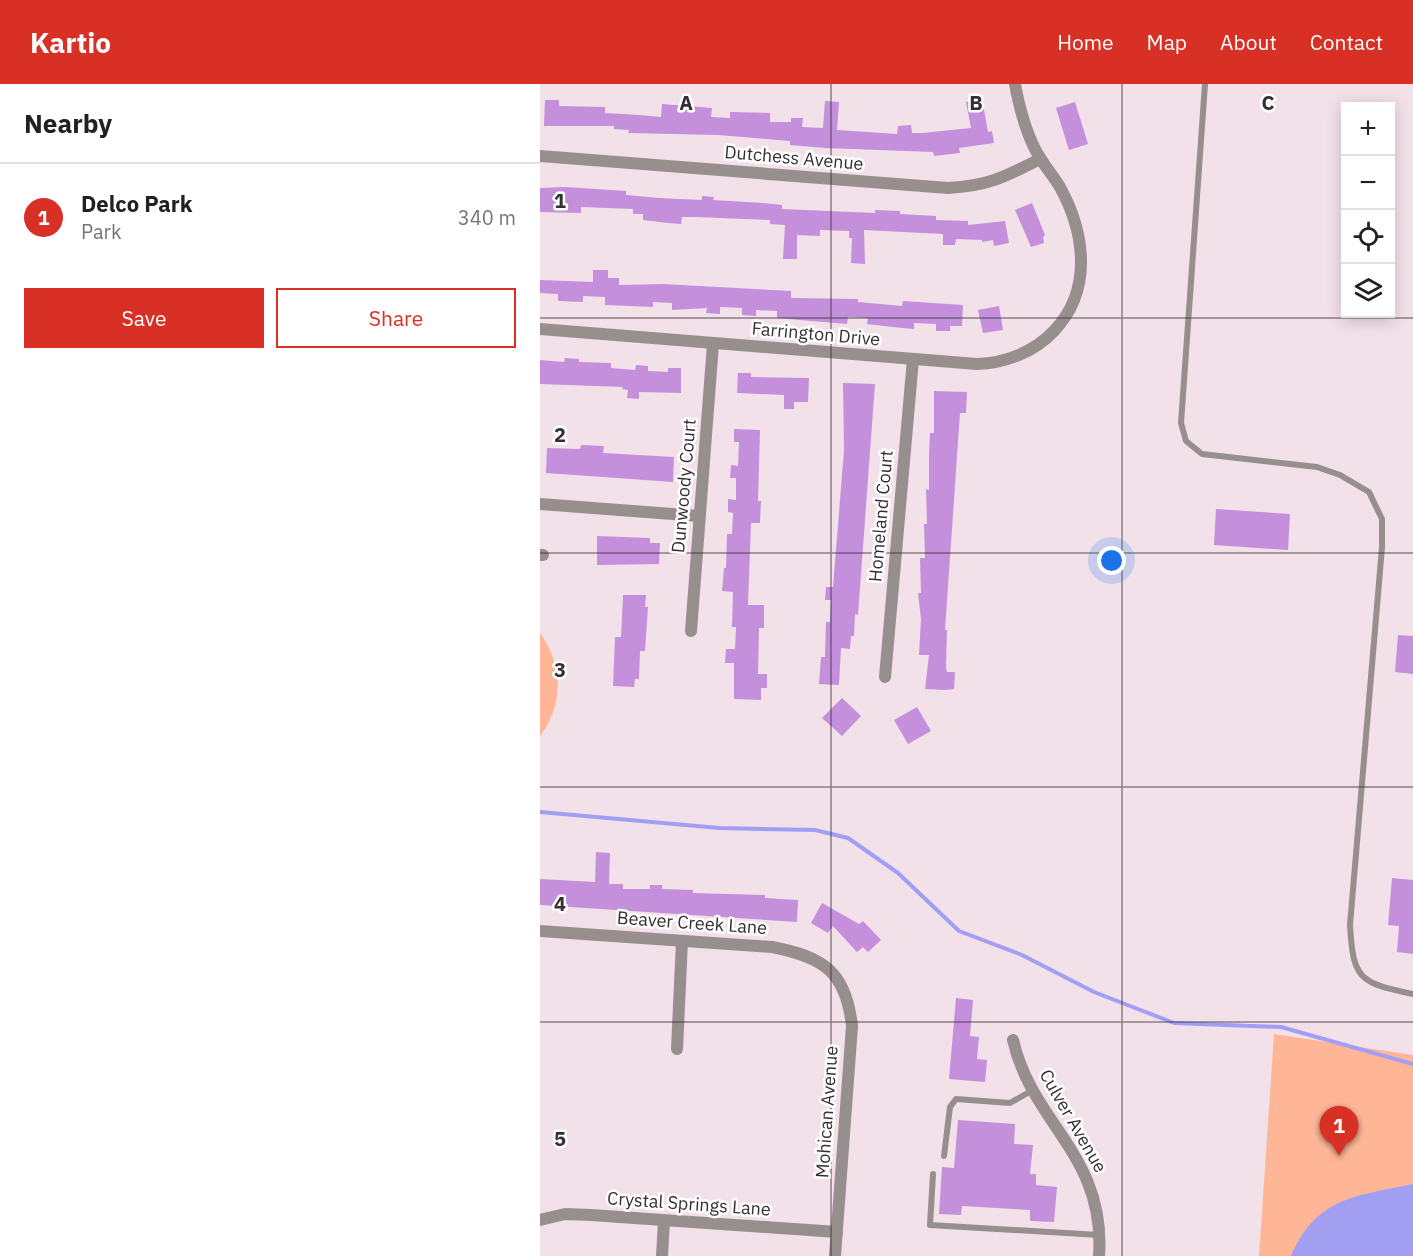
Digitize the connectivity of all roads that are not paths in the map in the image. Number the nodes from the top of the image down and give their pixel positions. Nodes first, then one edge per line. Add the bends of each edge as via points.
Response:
1 (1015, 84) edge
2 (1205, 84) edge
3 (540, 156) edge
4 (1040, 159) junction
5 (540, 329) edge
6 (713, 344) junction
7 (913, 359) junction
8 (540, 504) edge
9 (699, 516) junction
10 (691, 631) dead end
11 (885, 677) dead end
12 (540, 931) edge
13 (682, 940) junction
14 (834, 974) joint
15 (1413, 994) edge
16 (1013, 1040) dead end
17 (677, 1048) dead end
18 (1033, 1089) junction
19 (944, 1156) dead end
20 (933, 1174) dead end
21 (540, 1220) edge
22 (664, 1221) junction
23 (837, 1232) junction
24 (1099, 1235) junction
25 (662, 1256) edge
26 (835, 1256) edge
27 (1099, 1256) edge

1 - 4 street
2 - 15 lane via 1180,423 1186,441 1202,454 1317,467 1340,475 1369,492 1382,519 1350,925 1352,957 1359,975 1376,985
3 - 4 street, Dutchess Avenue via 948,188 978,186
4 - 7 street, Farrington Drive via 1059,186 1077,229 1082,272 1070,310 1050,335 1008,359 977,364
5 - 6 street, Farrington Drive
6 - 7 street, Farrington Drive
6 - 9 street, Dunwoody Court
7 - 11 street, Homeland Court
8 - 9 street
9 - 10 street, Dunwoody Court
12 - 13 street, Beaver Creek Lane
13 - 14 street, Beaver Creek Lane via 795,951 824,964
13 - 17 street
14 - 23 street, Mohican Avenue via 845,990 852,1026
16 - 18 street, Culver Avenue
18 - 19 lane via 1010,1103 956,1099 950,1107
18 - 24 street, Culver Avenue via 1084,1171 1095,1203
20 - 24 lane via 930,1225
21 - 22 street, Crystal Springs Lane via 565,1214
22 - 23 street, Crystal Springs Lane
22 - 25 street
23 - 26 street, Mohican Avenue
24 - 27 street, Culver Avenue

